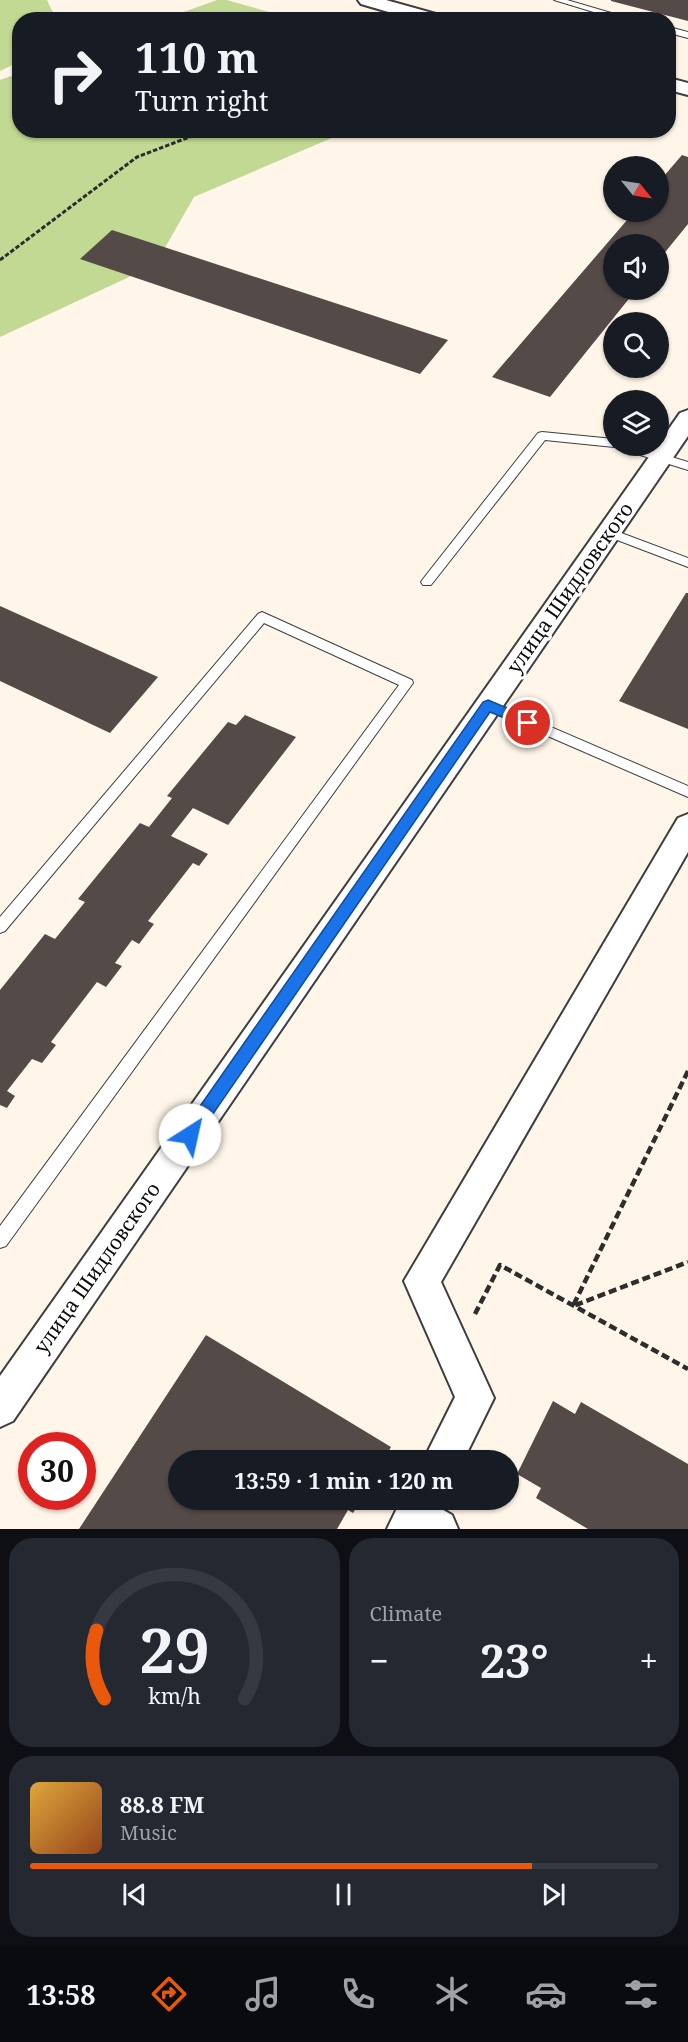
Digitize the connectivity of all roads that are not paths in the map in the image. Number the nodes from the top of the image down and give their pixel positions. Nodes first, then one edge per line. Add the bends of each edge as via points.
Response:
1 (367, 0) edge
2 (558, 0) edge
3 (409, 12) edge
4 (602, 12) edge
5 (688, 418) edge
6 (603, 442) edge
7 (656, 456) edge
8 (674, 462) edge
9 (608, 532) junction
10 (688, 562) edge
11 (426, 582) dead end
12 (488, 705) junction
13 (688, 792) edge
14 (688, 826) edge
15 (0, 927) edge
16 (0, 1240) edge
17 (0, 1408) edge
18 (448, 1450) edge

1 - 3 street
2 - 4 lane
5 - 8 street, улица Шидловского
6 - 11 lane via 542,436
7 - 8 lane
8 - 9 street, улица Шидловского
9 - 10 lane
9 - 12 street, улица Шидловского
12 - 13 lane
12 - 17 street, улица Шидловского
14 - 18 street via 422,1281 475,1398
15 - 16 lane via 262,617 407,683

